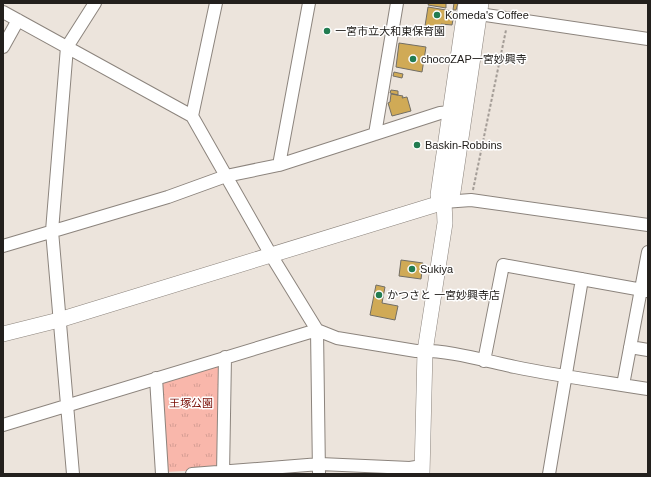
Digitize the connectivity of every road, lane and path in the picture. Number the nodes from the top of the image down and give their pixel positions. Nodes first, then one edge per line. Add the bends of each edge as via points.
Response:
1 (95, 3) edge
2 (216, 3) edge
3 (309, 3) edge
4 (397, 3) edge
5 (466, 3) edge
6 (480, 9) edge
7 (3, 12) edge
8 (508, 18) junction
9 (18, 20) junction
10 (648, 39) edge
11 (3, 47) edge
12 (67, 47) junction
13 (450, 112) junction
14 (192, 116) junction
15 (375, 134) junction
16 (279, 165) junction
17 (226, 176) junction
18 (471, 200) junction
19 (444, 202) junction
20 (648, 225) edge
21 (52, 231) junction
22 (3, 246) edge
23 (648, 252) edge
24 (271, 255) junction
25 (582, 279) junction
26 (644, 291) edge
27 (59, 320) junction
28 (317, 330) junction
29 (3, 334) edge
30 (630, 347) junction
31 (425, 350) junction
32 (648, 350) edge
33 (224, 357) junction
34 (484, 361) junction
35 (565, 376) junction
36 (156, 378) junction
37 (623, 385) junction
38 (648, 389) edge
39 (67, 407) junction
40 (3, 426) edge
41 (319, 469) edge
42 (422, 470) edge
43 (224, 473) edge
44 (73, 474) edge
45 (162, 474) edge
46 (192, 474) edge
47 (549, 474) edge

1 - 12 street
2 - 14 street
3 - 16 street
4 - 15 street
5 - 13 street
6 - 8 street
6 - 19 street via 453,192
7 - 9 street
8 - 10 street
8 - 18 path
9 - 11 street
9 - 12 street
12 - 14 street
12 - 21 street
13 - 15 street
13 - 19 street via 438,194
14 - 17 street
15 - 16 street
16 - 17 street
17 - 21 street via 168,197
17 - 24 street
18 - 19 street
18 - 20 street
19 - 24 street
19 - 31 street via 445,224
21 - 22 street
21 - 27 street
23 - 26 street
24 - 27 street
24 - 28 street
25 - 26 street
25 - 34 street via 503,265
25 - 35 street
26 - 30 street
27 - 29 street
27 - 39 street
28 - 31 street via 337,338 416,351
28 - 33 street
28 - 41 street
30 - 32 street
30 - 37 street
31 - 34 street
31 - 42 street
33 - 36 street
33 - 43 street
34 - 35 street
35 - 37 street
35 - 47 street
36 - 39 street
36 - 45 street
37 - 38 street
39 - 40 street
39 - 44 street
41 - 42 street
41 - 43 street
43 - 46 street

